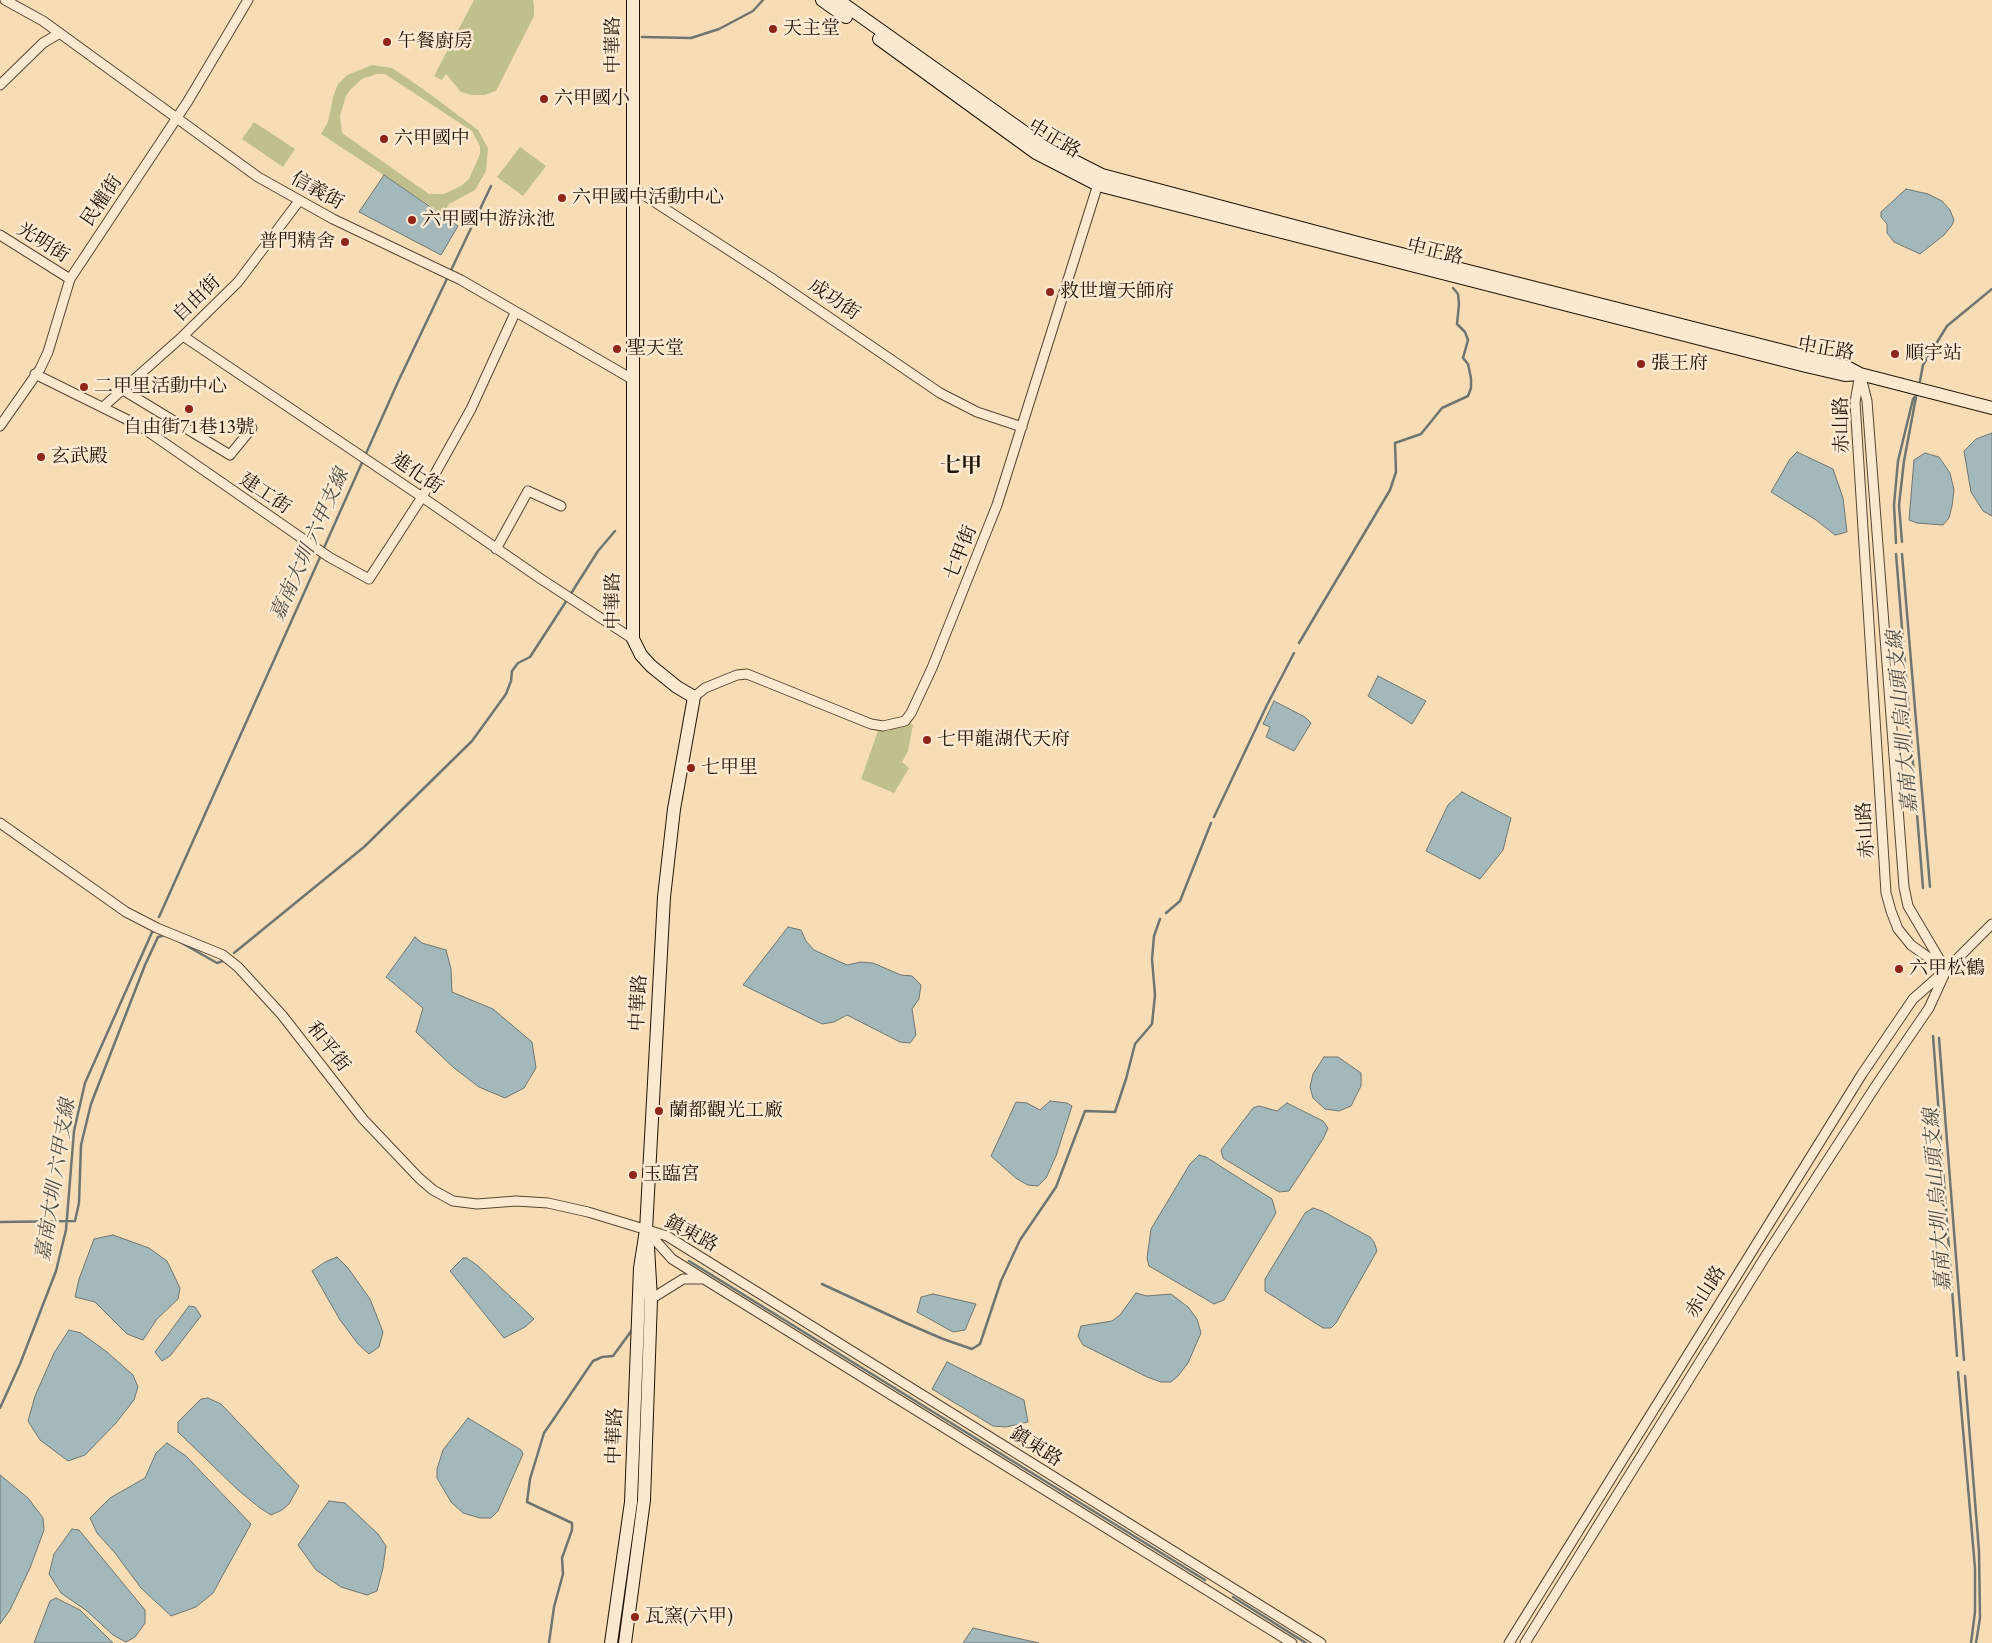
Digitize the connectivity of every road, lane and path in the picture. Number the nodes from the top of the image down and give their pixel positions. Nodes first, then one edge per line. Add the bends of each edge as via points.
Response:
1 (5, 0) edge
2 (248, 0) edge
3 (633, 0) edge
4 (822, 0) edge
5 (838, 0) edge
6 (60, 33) junction
7 (0, 85) edge
8 (178, 117) junction
9 (1100, 180) junction
10 (633, 188) junction
11 (299, 201) junction
12 (0, 235) edge
13 (70, 279) junction
14 (515, 313) junction
15 (183, 336) junction
16 (35, 374) junction
17 (1860, 374) junction
18 (632, 379) junction
19 (123, 390) junction
20 (103, 407) junction
21 (1992, 408) edge
22 (0, 426) edge
23 (1022, 427) junction
24 (252, 428) dead end
25 (422, 497) junction
26 (561, 506) dead end
27 (496, 549) junction
28 (633, 639) junction
29 (694, 697) junction
30 (0, 823) edge
31 (1992, 924) edge
32 (1946, 970) junction
33 (646, 1230) junction
34 (704, 1279) junction
35 (651, 1299) junction
36 (611, 1643) edge
37 (625, 1643) edge
38 (1292, 1643) edge
39 (1321, 1643) edge
40 (1509, 1643) edge
41 (1525, 1643) edge

1 - 6 street, 信義街
2 - 8 street, 民權街
3 - 10 street, 中華路
4 - 9 street, 中正路 via 1036,153
5 - 9 street, 中正路 via 1041,144
6 - 7 street via 43,43
6 - 8 street, 信義街
8 - 11 street, 信義街 via 258,177
8 - 13 street, 民權街
9 - 17 street, 中正路 via 1847,367
9 - 23 street, 七甲街
10 - 18 street, 中華路
10 - 23 street, 成功街 via 940,393 977,412
11 - 14 street, 信義街 via 460,280
11 - 15 street, 自由街 via 238,282
12 - 13 street, 光明街
13 - 16 street, 民權街 via 48,352
14 - 18 street, 信義街
14 - 25 street, 建工街 via 471,409
15 - 19 street, 自由街
15 - 25 street, 進化街
16 - 20 street, 建工街
16 - 22 street, 民權街
17 - 21 street, 中正路
17 - 32 street, 赤山路 via 1867,401 1904,887 1908,906
17 - 32 street, 赤山路 via 1855,402 1886,894 1898,929 1912,945
18 - 28 street, 中華路
19 - 20 street, 自由街
19 - 24 street via 230,455
20 - 25 street, 建工街 via 140,426 322,552 369,579
23 - 29 street, 七甲街 via 987,534 912,714 905,721 883,726 871,724 747,674 705,688
25 - 27 street, 進化街
26 - 27 street via 528,491
27 - 28 street, 進化街
28 - 29 street, 中華路 via 651,666
29 - 33 street, 中華路 via 674,810 664,896
30 - 33 street, 和平街 via 126,912 223,955 238,967 282,1015 363,1119 433,1190 452,1200 477,1204 548,1203
31 - 32 street
32 - 40 street, 赤山路 via 1913,999 1862,1074
32 - 41 street, 赤山路 via 1929,1008 1765,1257
33 - 34 street, 鎮東路 via 672,1259
33 - 35 street, 中華路
33 - 36 street, 中華路 via 640,1268 631,1502
33 - 39 street, 鎮東路 via 667,1236 692,1250
34 - 35 street via 683,1279
34 - 38 street, 鎮東路
35 - 37 street, 中華路 via 644,1500

